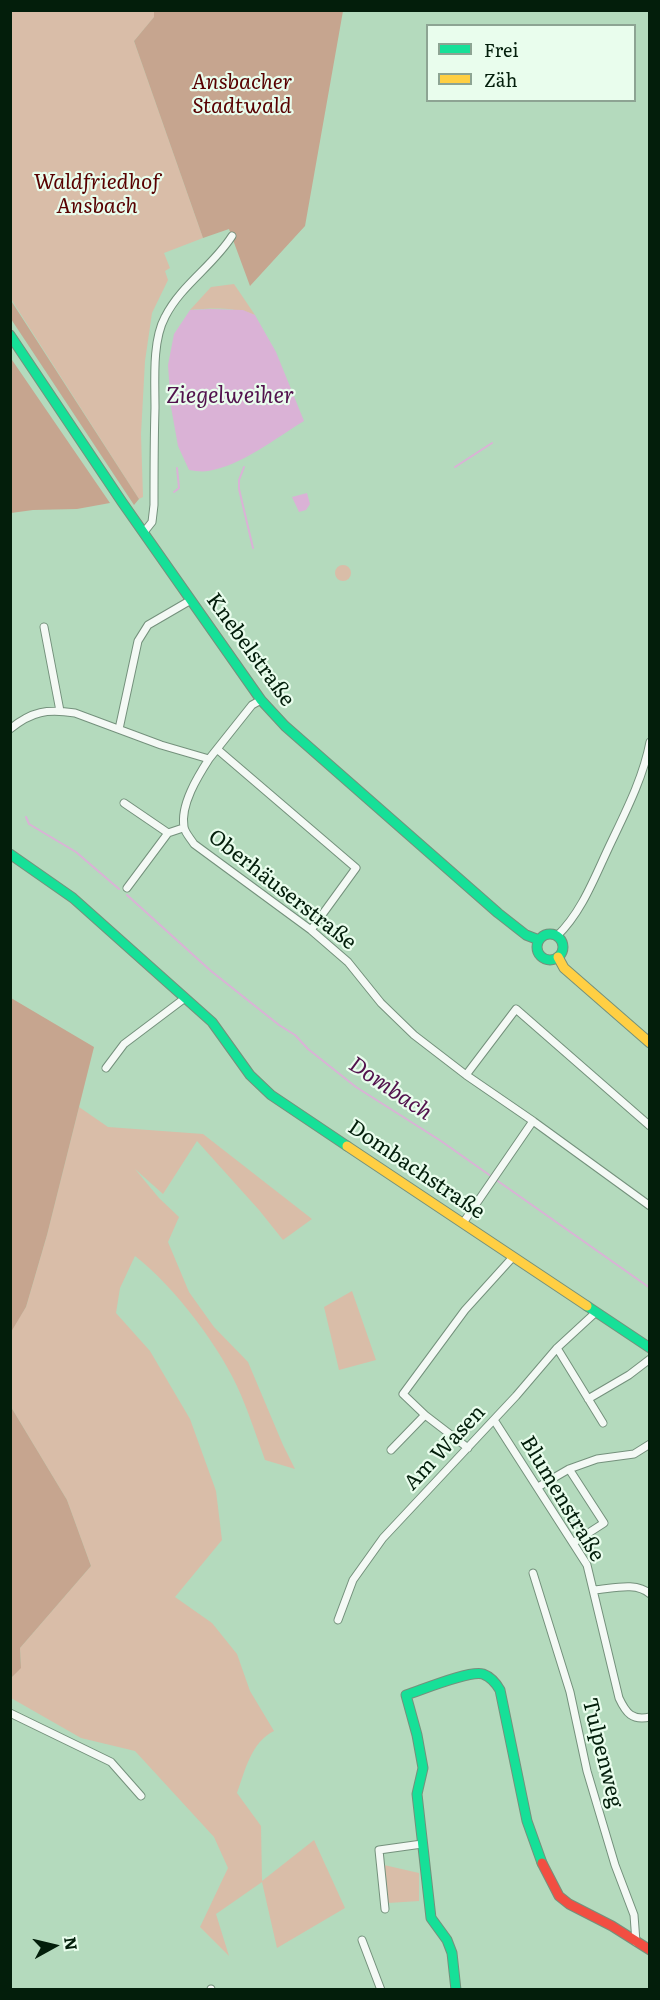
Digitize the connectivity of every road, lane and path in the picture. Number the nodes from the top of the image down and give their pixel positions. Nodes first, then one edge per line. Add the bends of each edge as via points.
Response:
1 (232, 236) dead end
2 (10, 335) edge
3 (144, 532) junction
4 (191, 600) junction
5 (44, 627) dead end
6 (261, 700) junction
7 (60, 711) junction
8 (10, 729) edge
9 (119, 729) junction
10 (650, 742) edge
11 (217, 749) junction
12 (209, 759) junction
13 (124, 802) dead end
14 (183, 828) junction
15 (168, 833) junction
16 (10, 854) edge
17 (128, 888) dead end
18 (311, 930) junction
19 (557, 936) junction
20 (539, 940) junction
21 (558, 957) junction
22 (185, 998) junction
23 (650, 1043) edge
24 (106, 1068) dead end
25 (465, 1075) junction
26 (533, 1121) junction
27 (650, 1126) edge
28 (650, 1206) edge
29 (463, 1223) junction
30 (513, 1257) junction
31 (596, 1313) junction
32 (557, 1348) junction
33 (650, 1348) edge
34 (650, 1359) edge
35 (588, 1399) junction
36 (425, 1415) junction
37 (494, 1420) junction
38 (603, 1423) dead end
39 (650, 1444) edge
40 (468, 1448) junction
41 (391, 1450) dead end
42 (569, 1469) junction
43 (538, 1487) junction
44 (573, 1543) junction
45 (533, 1573) dead end
46 (594, 1590) junction
47 (650, 1594) edge
48 (338, 1620) dead end
49 (10, 1713) edge
50 (650, 1717) edge
51 (141, 1796) dead end
52 (422, 1844) junction
53 (385, 1909) dead end
54 (362, 1940) dead end
55 (636, 1942) junction
56 (650, 1950) edge
57 (381, 1989) edge
58 (456, 1989) edge

1 - 3 street via 224,249 189,282 164,318 155,371 152,522
2 - 3 street, Knebelstraße
3 - 4 street, Knebelstraße
4 - 6 street, Knebelstraße
4 - 9 street via 148,625 138,641
5 - 7 street
6 - 11 street, Oberhäuserstraße via 252,705
6 - 20 street, Knebelstraße via 285,726 498,913
7 - 8 street via 31,714
7 - 9 street
9 - 12 street
10 - 19 street via 642,772 602,863 573,918
11 - 12 street, Oberhäuserstraße
11 - 18 street via 356,868
12 - 14 street, Oberhäuserstraße via 195,780
13 - 15 street
14 - 15 street, Oberhäuserstraße
14 - 18 street, Oberhäuserstraße via 206,854
15 - 17 street
16 - 22 street, Dombachstraße via 73,897
18 - 25 street, Oberhäuserstraße via 348,962 381,1003 414,1035
19 - 20 street via 545,935
19 - 21 street via 563,944
20 - 21 street via 537,949 542,957
21 - 23 street via 564,968
22 - 24 street via 124,1044
22 - 29 street, Dombachstraße via 212,1022 250,1075 272,1095
25 - 26 street, Oberhäuserstraße
25 - 27 street via 516,1009
26 - 28 street, Oberhäuserstraße
26 - 29 street
29 - 30 street, Dombachstraße
30 - 31 street, Dombachstraße
30 - 36 street via 465,1310 406,1388 403,1394
31 - 32 street, Am Wasen
31 - 33 street, Dombachstraße
32 - 35 street
32 - 37 street, Am Wasen
34 - 35 street
35 - 38 street
36 - 40 street
36 - 41 street
37 - 40 street, Am Wasen
37 - 43 street, Blumenstraße
39 - 42 street via 634,1454 597,1459
40 - 48 street, Am Wasen via 383,1538 353,1580
42 - 43 street
42 - 44 street via 604,1523
43 - 44 street, Blumenstraße
44 - 46 street, Blumenstraße via 587,1565
45 - 55 street, Tulpenweg via 570,1692 587,1771 634,1916
46 - 47 street via 634,1587
46 - 50 street, Blumenstraße via 625,1712 634,1718
49 - 51 street via 111,1762
52 - 53 street via 379,1850
52 - 55 street via 417,1794 423,1768 406,1695 474,1672 485,1674 500,1690 527,1821 559,1896
52 - 58 street via 431,1918 452,1953
54 - 57 street
55 - 56 street

